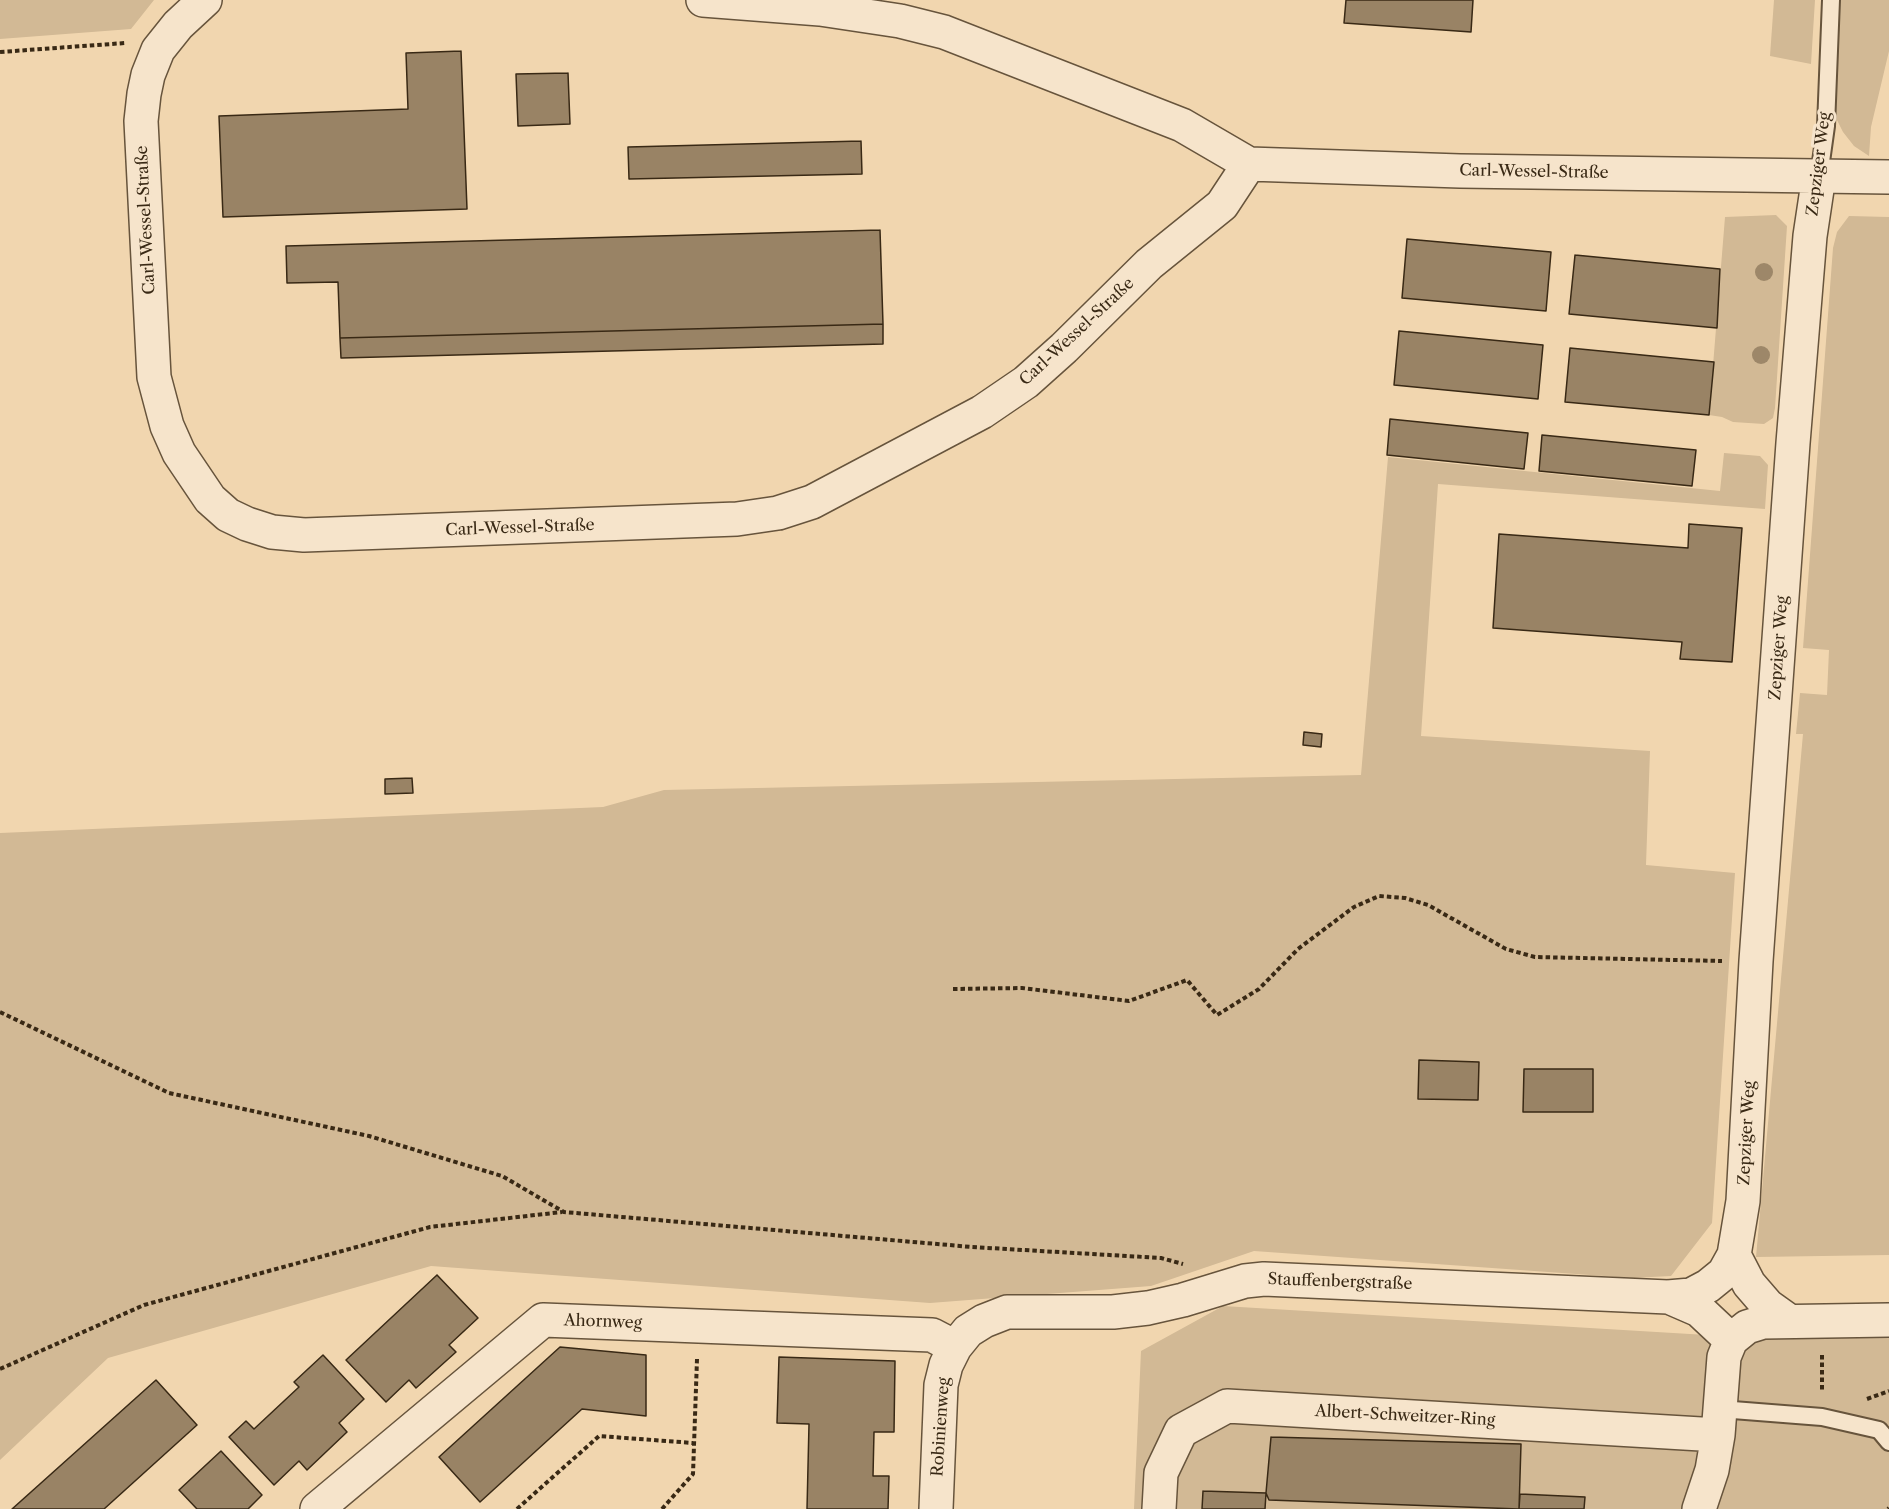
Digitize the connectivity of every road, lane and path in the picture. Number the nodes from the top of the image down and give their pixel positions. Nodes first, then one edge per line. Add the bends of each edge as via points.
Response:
1 (205, 0) edge
2 (703, 0) edge
3 (1831, 0) edge
4 (158, 50) junction
5 (0, 52) edge
6 (1249, 164) junction
7 (1819, 176) junction
8 (1889, 177) edge
9 (1756, 961) junction
10 (953, 989) dead end
11 (0, 1012) edge
12 (564, 1212) junction
13 (1734, 1255) junction
14 (1707, 1286) joint
15 (1214, 1290) junction
16 (1669, 1297) junction
17 (1889, 1320) edge
18 (1789, 1321) junction
19 (1822, 1321) junction
20 (698, 1326) junction
21 (1739, 1333) junction
22 (955, 1347) junction
23 (0, 1369) edge
24 (1822, 1417) junction
25 (1719, 1422) junction
26 (1889, 1442) edge
27 (693, 1443) junction
28 (317, 1509) edge
29 (517, 1509) edge
30 (662, 1509) edge
31 (936, 1509) edge
32 (1158, 1509) edge
33 (1699, 1509) edge

1 - 4 street, Carl-Wessel-Straße
2 - 6 street, Carl-Wessel-Straße via 820,9 944,32 1182,125
3 - 7 lane, Zepziger Weg via 1826,126
4 - 5 path via 131,43
4 - 6 street, Carl-Wessel-Straße via 148,75 141,121 154,377 179,453 210,499 228,515 272,532 304,535 737,519 778,513 812,502 982,412 1026,382 1149,264 1222,205
6 - 7 street, Carl-Wessel-Straße via 1389,170
7 - 8 street, Carl-Wessel-Straße
7 - 9 street, Zepziger Weg via 1810,236
9 - 10 path via 1535,957 1506,949 1428,905 1405,898 1379,897 1354,907 1298,949 1259,989 1217,1015 1187,980 1129,1001 1022,988
9 - 13 street, Zepziger Weg via 1743,1201
11 - 12 path via 169,1093 369,1136 502,1176
12 - 15 path via 972,1247 1161,1258 1198,1268
12 - 23 path via 430,1227 144,1305
13 - 14 street, Zepziger Weg via 1724,1273
13 - 18 street via 1749,1284 1768,1306
14 - 16 street, Stauffenbergstraße via 1691,1294
15 - 16 street, Stauffenbergstraße via 1264,1279
15 - 22 street, Stauffenbergstraße via 1148,1308 1113,1312 1007,1312 968,1331
16 - 21 street, Stauffenbergstraße
17 - 19 street
18 - 19 street
18 - 21 street via 1763,1322
19 - 24 path
20 - 22 street, Ahornweg via 932,1335
20 - 27 path
20 - 28 street, Ahornweg via 543,1320
21 - 25 street via 1724,1357
22 - 31 street, Robinienweg via 941,1385
24 - 25 lane
24 - 26 lane via 1879,1430
25 - 32 street, Albert-Schweitzer-Ring via 1227,1406 1181,1431 1161,1473
25 - 33 street via 1712,1470
27 - 29 path via 599,1436
27 - 30 path via 693,1474

